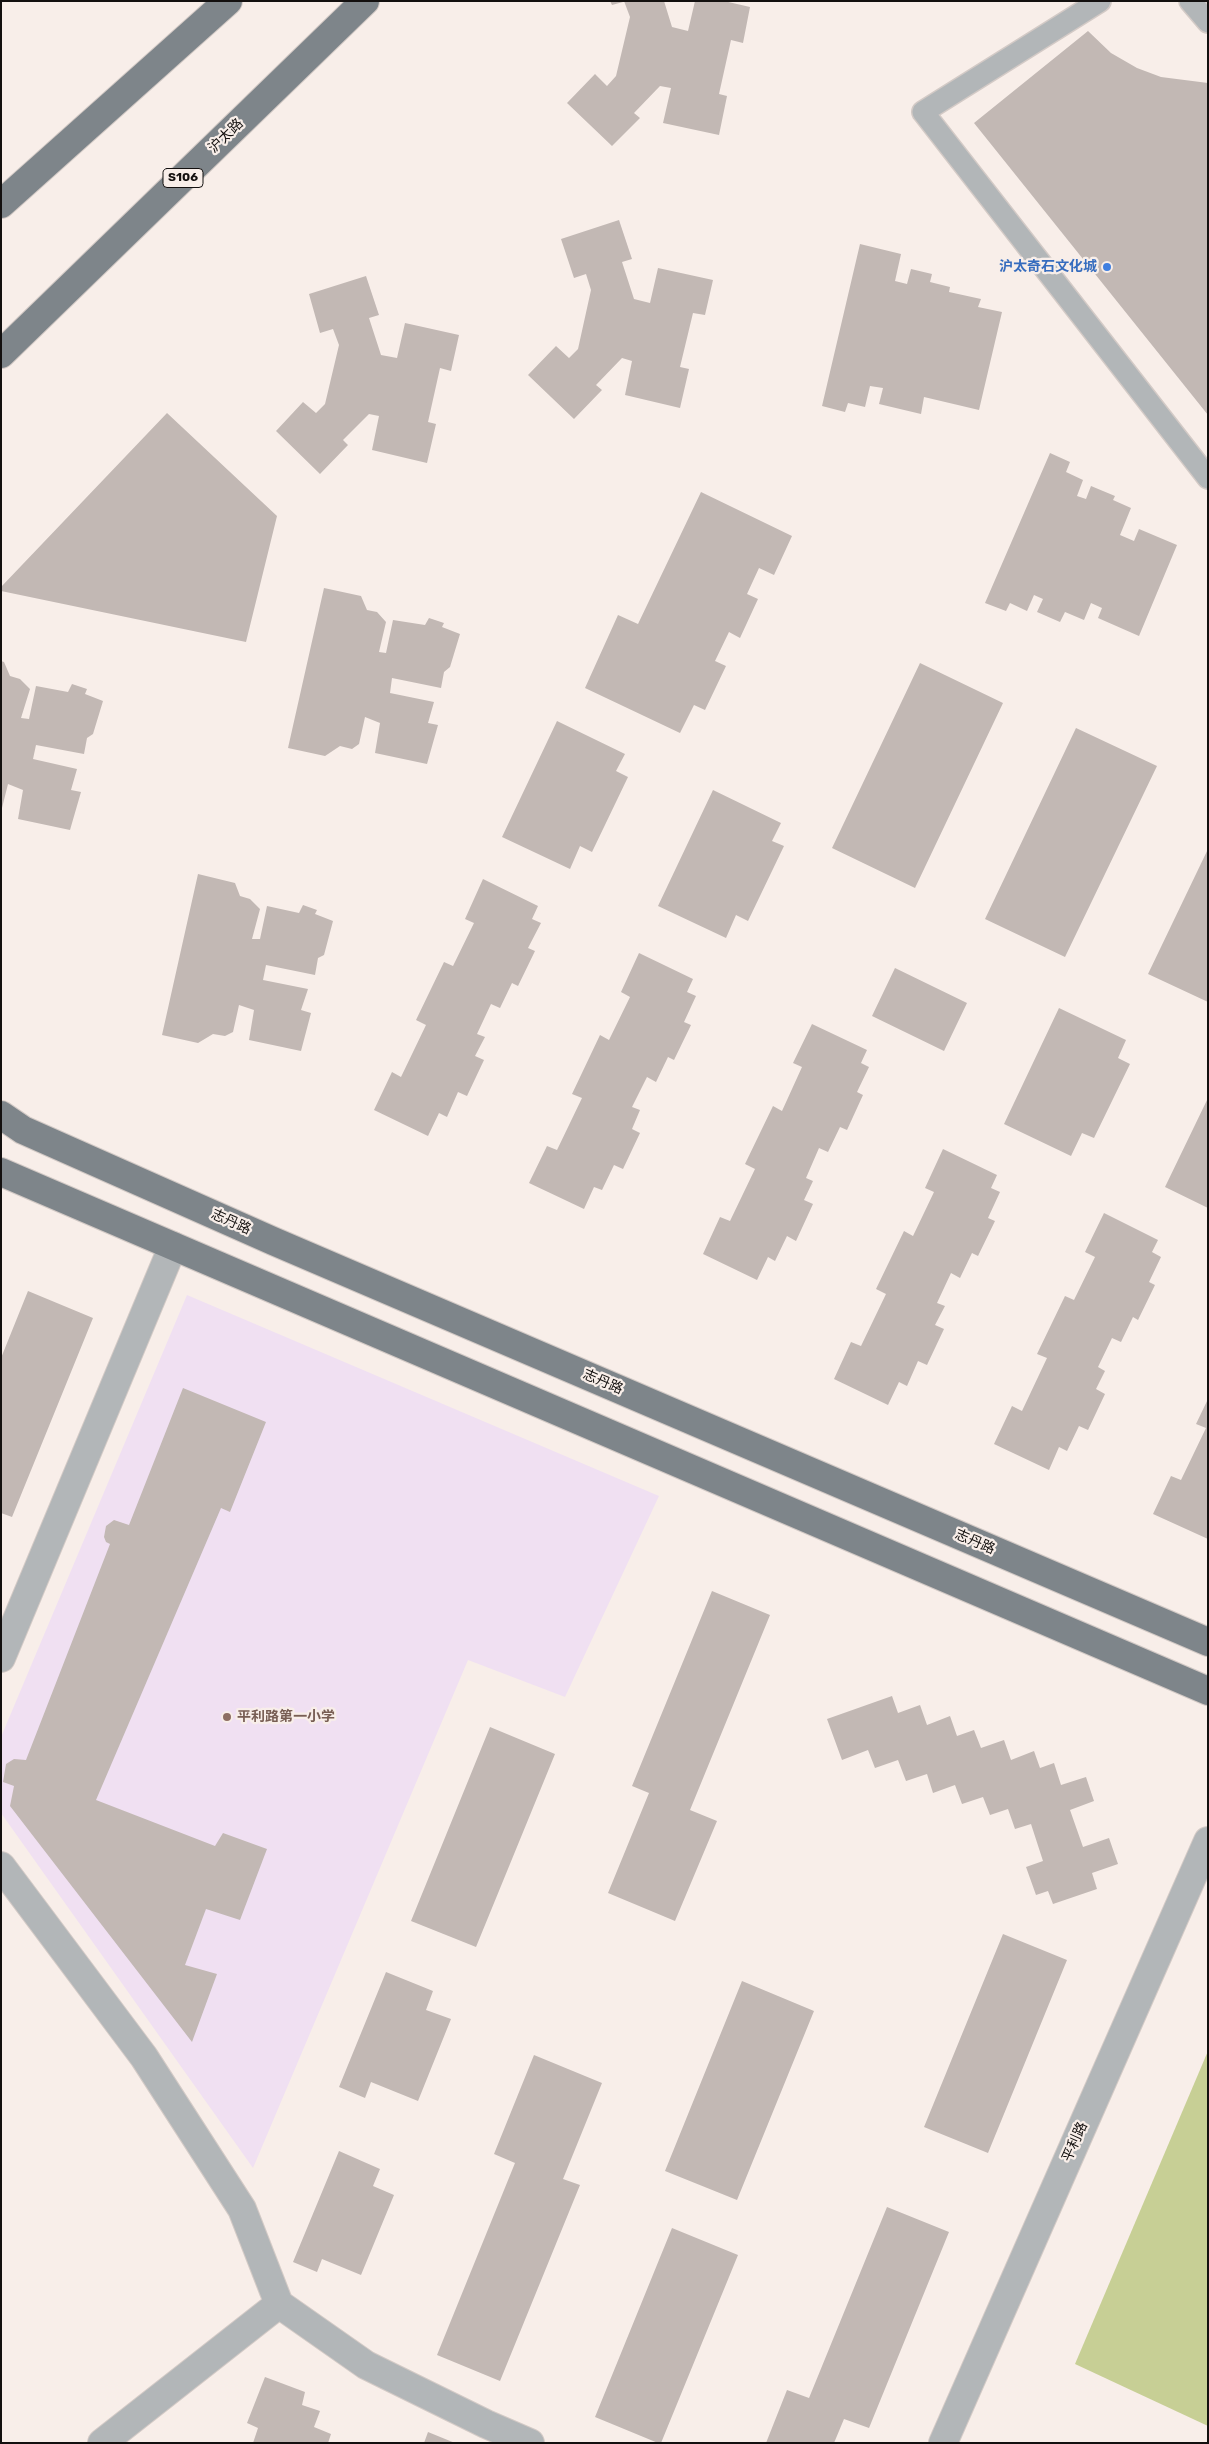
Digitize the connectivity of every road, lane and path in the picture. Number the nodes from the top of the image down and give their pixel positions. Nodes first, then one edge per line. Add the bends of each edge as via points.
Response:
1 (228, 1) edge
2 (365, 1) edge
3 (1100, 1) edge
4 (1190, 1) edge
5 (1208, 22) edge
6 (1, 204) edge
7 (1, 354) edge
8 (1208, 478) edge
9 (1, 1115) edge
10 (1, 1172) edge
11 (173, 1246) junction
12 (1208, 1642) edge
13 (1, 1658) edge
14 (1208, 1691) edge
15 (1208, 1841) edge
16 (1, 1866) edge
17 (279, 2304) junction
18 (102, 2443) edge
19 (530, 2443) edge
20 (943, 2443) edge

1 - 6 main road
2 - 7 main road, 沪太路 / S106
3 - 8 lane via 923,112
4 - 5 lane
9 - 12 main road, 志丹路 via 23,1130 282,1245
10 - 11 main road
11 - 13 street
11 - 14 main road
15 - 20 street, 平利路
16 - 17 street via 144,2057 242,2209
17 - 18 street
17 - 19 street via 366,2365

